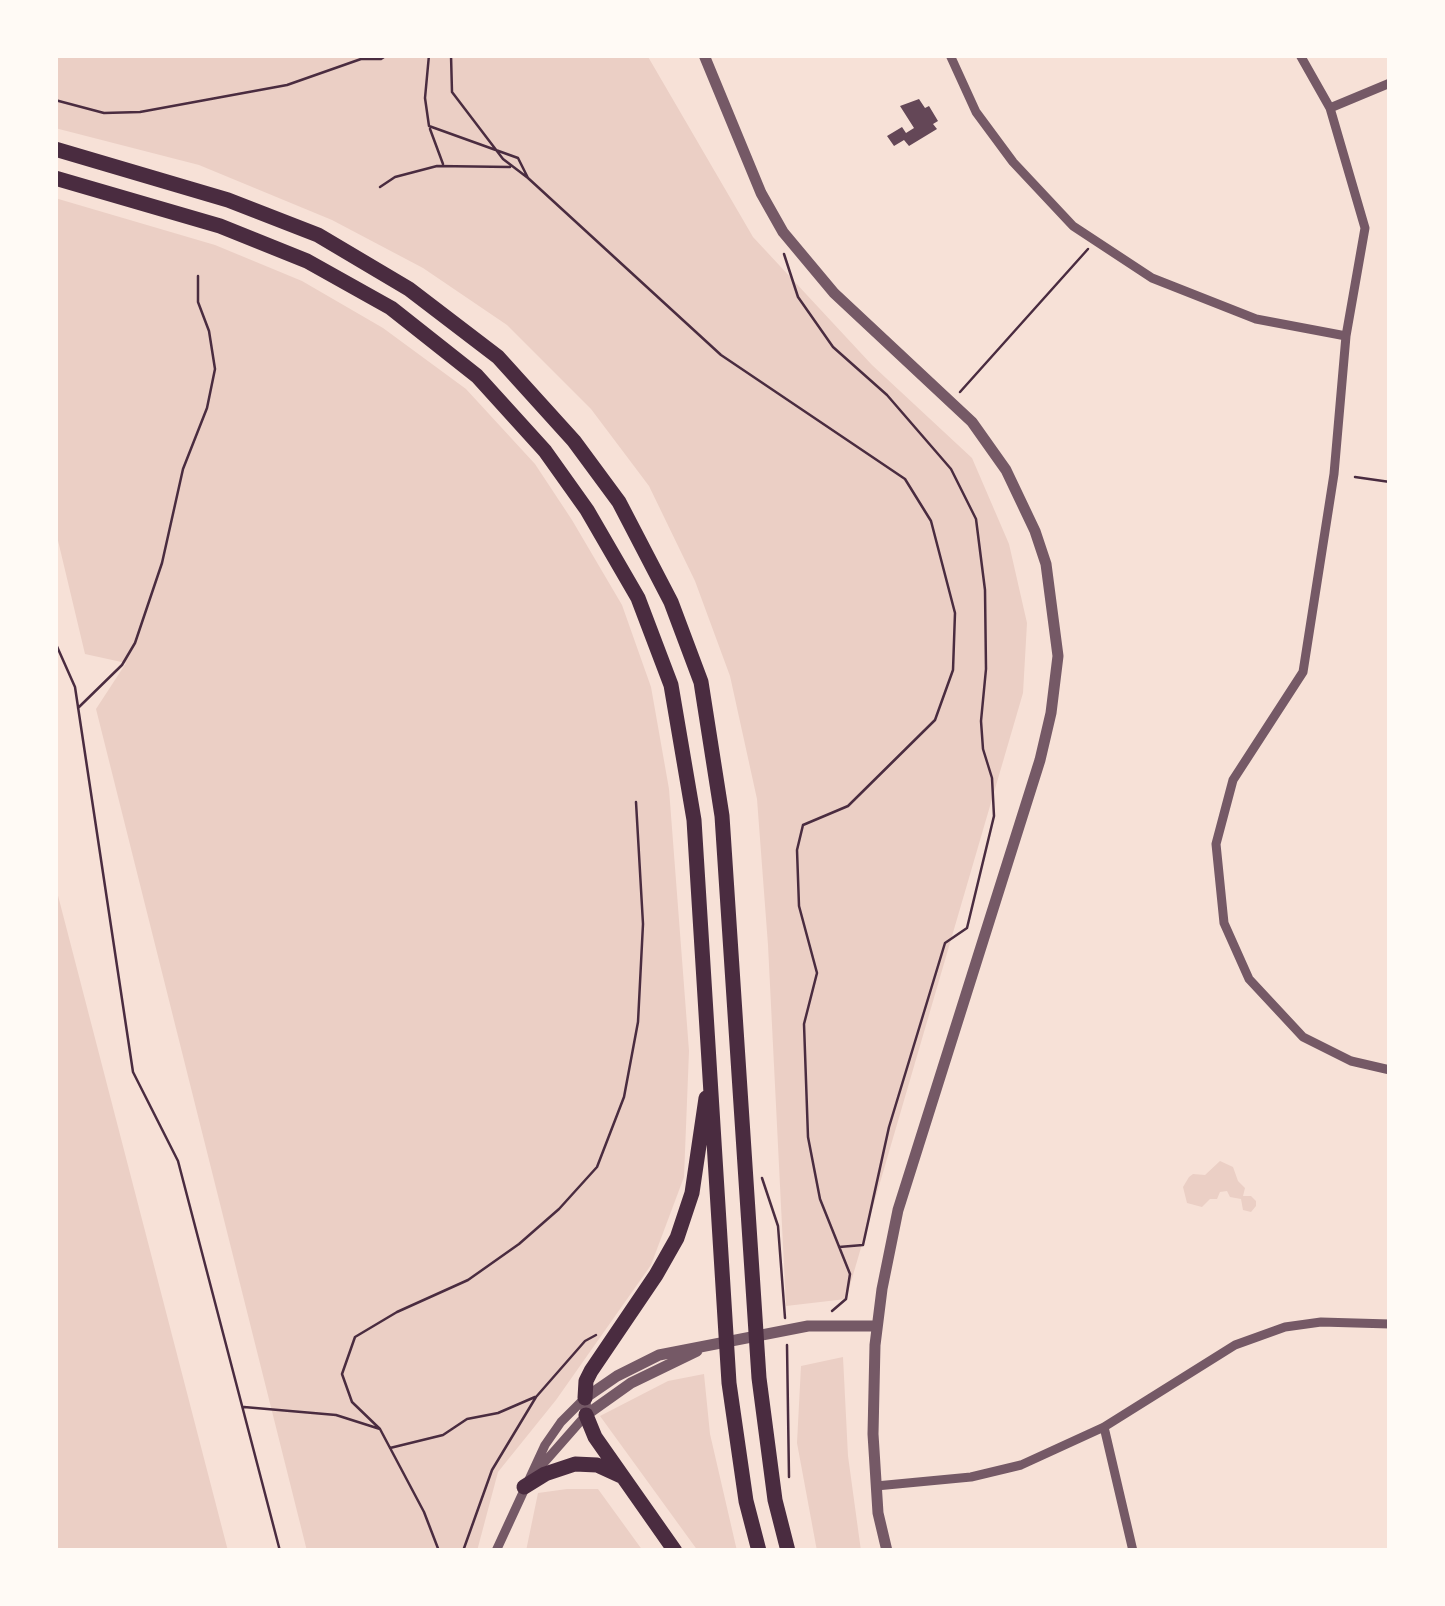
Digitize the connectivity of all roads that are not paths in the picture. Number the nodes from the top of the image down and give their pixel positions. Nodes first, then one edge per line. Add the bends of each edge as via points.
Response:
1 (704, 55) edge
2 (950, 55) edge
3 (1300, 55) edge
4 (1390, 83) edge
5 (1330, 108) junction
6 (55, 149) edge
7 (55, 178) edge
8 (1346, 336) junction
9 (711, 1055) junction
10 (1390, 1070) edge
11 (1390, 1324) edge
12 (877, 1326) junction
13 (586, 1406) junction
14 (1104, 1427) junction
15 (624, 1478) junction
16 (876, 1486) junction
17 (524, 1487) junction
18 (496, 1551) edge
19 (675, 1551) edge
20 (759, 1551) edge
21 (788, 1551) edge
22 (887, 1551) edge
23 (1133, 1551) edge

1 - 12 street via 783,232 834,293 972,422 1006,470 1046,564 1058,656 1051,713 898,1210
2 - 8 street via 976,112 1073,226 1152,278 1256,319
3 - 5 street
4 - 5 street
5 - 8 street via 1365,228
6 - 21 main road via 300,228 409,289 498,357 619,502 671,602 700,682 722,816 759,1378
7 - 9 main road via 220,226 307,261 390,308 478,376 546,451 638,598 671,685 694,820
8 - 10 street via 1334,474 1303,672 1232,780 1216,844 1224,923 1249,979 1303,1037 1351,1061
9 - 13 main road via 686,1214 662,1265 586,1381
9 - 20 main road via 729,1383
11 - 14 street via 1321,1322 1235,1345
12 - 13 street via 808,1326 710,1345
12 - 16 street
13 - 15 main road via 595,1437
13 - 17 street
13 - 17 street via 552,1433
14 - 16 street via 1021,1465 970,1478
14 - 23 street
15 - 17 main road via 575,1464
15 - 19 main road
16 - 22 street
17 - 18 street

